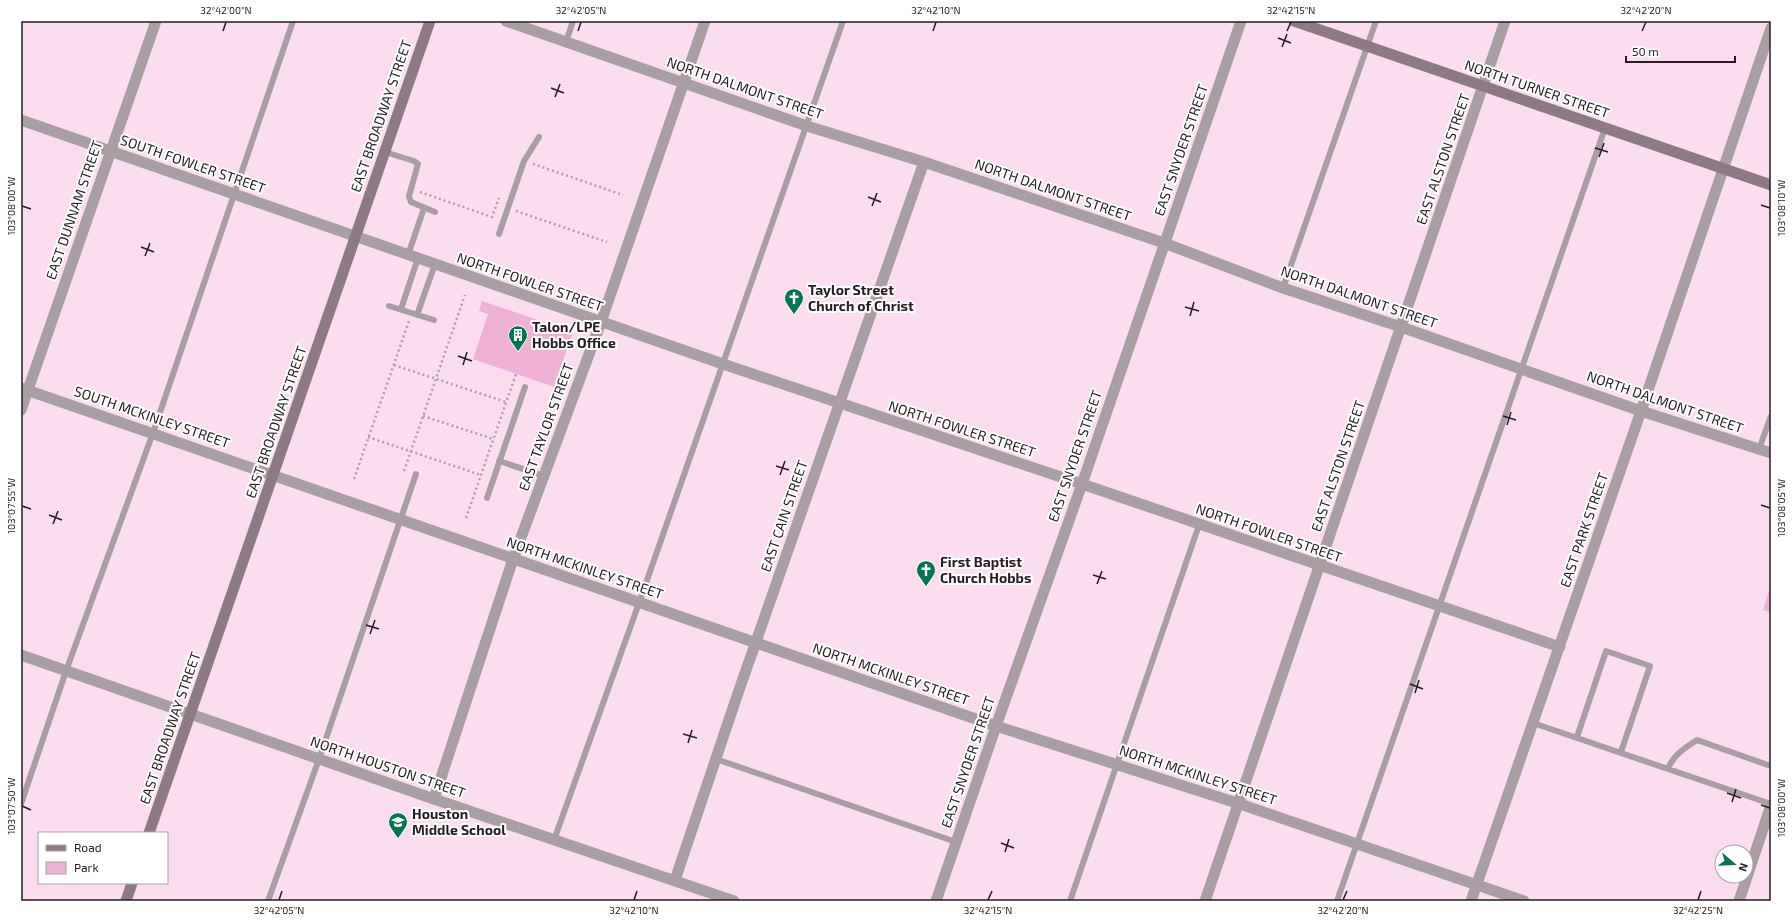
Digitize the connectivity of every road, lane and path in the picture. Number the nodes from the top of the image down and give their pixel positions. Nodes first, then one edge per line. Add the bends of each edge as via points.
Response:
1 (156, 21) edge
2 (293, 21) edge
3 (430, 21) edge
4 (506, 21) edge
5 (573, 21) edge
6 (705, 21) edge
7 (843, 21) edge
8 (1241, 21) edge
9 (1294, 21) edge
10 (1376, 21) edge
11 (1505, 21) edge
12 (1771, 28) edge
13 (566, 42) junction
14 (1368, 46) junction
15 (683, 83) junction
16 (1484, 86) junction
17 (21, 120) edge
18 (807, 126) junction
19 (1605, 128) junction
20 (540, 137) dead end
21 (111, 151) junction
22 (385, 152) junction
23 (524, 161) junction
24 (924, 162) junction
25 (1722, 168) junction
26 (1771, 185) edge
27 (419, 191) dead end
28 (502, 191) dead end
29 (234, 194) junction
30 (623, 195) dead end
31 (497, 204) junction
32 (424, 208) junction
33 (507, 208) junction
34 (435, 212) dead end
35 (499, 234) dead end
36 (355, 237) junction
37 (607, 242) dead end
38 (1164, 243) junction
39 (413, 257) junction
40 (435, 264) junction
41 (1283, 288) junction
42 (465, 295) dead end
43 (389, 306) dead end
44 (401, 309) junction
45 (417, 315) junction
46 (434, 320) dead end
47 (409, 321) dead end
48 (601, 322) junction
49 (1401, 326) junction
50 (723, 364) junction
51 (394, 365) junction
52 (1522, 369) junction
53 (516, 374) dead end
54 (436, 379) junction
55 (525, 387) dead end
56 (24, 389) edge
57 (506, 402) junction
58 (839, 404) junction
59 (21, 410) edge
60 (1641, 411) junction
61 (423, 416) junction
62 (1771, 416) edge
63 (153, 433) junction
64 (368, 437) junction
65 (493, 439) junction
66 (1759, 449) junction
67 (411, 452) junction
68 (1771, 453) edge
69 (499, 461) junction
70 (404, 471) dead end
71 (416, 474) dead end
72 (274, 475) junction
73 (481, 475) junction
74 (544, 476) junction
75 (354, 479) dead end
76 (1082, 484) junction
77 (487, 498) dead end
78 (466, 518) dead end
79 (401, 520) junction
80 (1199, 525) junction
81 (513, 559) junction
82 (1319, 566) junction
83 (639, 602) junction
84 (1438, 606) junction
85 (755, 643) junction
86 (1560, 647) junction
87 (21, 655) edge
88 (66, 671) junction
89 (190, 714) junction
90 (1533, 722) junction
91 (996, 726) junction
92 (1577, 737) junction
93 (1621, 752) junction
94 (319, 758) junction
95 (716, 759) junction
96 (1118, 764) junction
97 (1771, 766) edge
98 (1668, 768) junction
99 (434, 799) junction
100 (1237, 803) junction
101 (21, 804) edge
102 (1771, 805) edge
103 (149, 832) edge
104 (554, 840) junction
105 (956, 842) junction
106 (1356, 845) junction
107 (675, 880) junction
108 (132, 884) edge
109 (1477, 885) junction
110 (126, 901) edge
111 (268, 901) edge
112 (734, 901) edge
113 (936, 901) edge
114 (1070, 901) edge
115 (1205, 901) edge
116 (1337, 901) edge
117 (1471, 901) edge
118 (1524, 901) edge
119 (1739, 901) edge

1 - 21 street, EAST DUNNAM STREET
2 - 29 lane
3 - 22 main road, EAST BROADWAY STREET
4 - 13 street, NORTH DALMONT STREET
5 - 13 lane
6 - 15 street, EAST TAYLOR STREET
7 - 18 lane
8 - 38 street, EAST SNYDER STREET
9 - 14 main road, NORTH TURNER STREET
10 - 14 lane
11 - 16 street, EAST ALSTON STREET
12 - 25 street, EAST PARK STREET
13 - 15 street, NORTH DALMONT STREET
14 - 16 main road, NORTH TURNER STREET
14 - 41 lane
15 - 18 street, NORTH DALMONT STREET
15 - 48 street, EAST TAYLOR STREET
16 - 19 main road, NORTH TURNER STREET
16 - 49 street, EAST ALSTON STREET
17 - 21 street, SOUTH FOWLER STREET
18 - 24 street, NORTH DALMONT STREET
18 - 50 lane
19 - 25 main road, NORTH TURNER STREET
19 - 52 lane
20 - 23 lane
21 - 29 street, SOUTH FOWLER STREET
21 - 56 street, EAST DUNNAM STREET
22 - 32 lane via 418,164 408,196 411,202
22 - 36 main road, EAST BROADWAY STREET
23 - 30 path
23 - 33 lane
24 - 38 street, NORTH DALMONT STREET
24 - 58 street, EAST CAIN STREET
25 - 26 main road, NORTH TURNER STREET
25 - 60 street, EAST PARK STREET
27 - 31 path via 492,218
28 - 31 path
29 - 36 street, SOUTH FOWLER STREET
29 - 63 lane
31 - 33 path
32 - 34 lane
32 - 39 lane
33 - 35 lane
33 - 37 path
36 - 39 street, NORTH FOWLER STREET
36 - 72 main road, EAST BROADWAY STREET
38 - 41 street, NORTH DALMONT STREET
38 - 76 street, EAST SNYDER STREET
39 - 40 street, NORTH FOWLER STREET
39 - 44 lane
40 - 45 lane
40 - 48 street, NORTH FOWLER STREET
41 - 49 street, NORTH DALMONT STREET
42 - 54 path
43 - 44 lane
44 - 45 lane
45 - 46 lane
47 - 51 path
48 - 50 street, NORTH FOWLER STREET
48 - 74 street, EAST TAYLOR STREET
49 - 52 street, NORTH DALMONT STREET
49 - 82 street, EAST ALSTON STREET
50 - 58 street, NORTH FOWLER STREET
50 - 83 lane
51 - 54 path
51 - 64 path
52 - 60 street, NORTH DALMONT STREET
52 - 84 lane
53 - 57 path
54 - 57 path
54 - 61 path
55 - 69 lane
56 - 59 street, EAST DUNNAM STREET
56 - 63 street, SOUTH MCKINLEY STREET
57 - 65 path
58 - 76 street, NORTH FOWLER STREET
58 - 85 street, EAST CAIN STREET
60 - 66 street, NORTH DALMONT STREET
60 - 86 street, EAST PARK STREET
61 - 65 path
61 - 67 path
62 - 66 lane
63 - 72 street, SOUTH MCKINLEY STREET
63 - 88 lane
64 - 67 path
64 - 75 path
65 - 73 path
66 - 68 street, NORTH DALMONT STREET
67 - 70 path
67 - 73 path
69 - 74 lane
69 - 77 lane
71 - 79 lane
72 - 79 street, NORTH MCKINLEY STREET
72 - 89 main road, EAST BROADWAY STREET
73 - 78 path
74 - 81 street, EAST TAYLOR STREET
76 - 80 street, NORTH FOWLER STREET
76 - 91 street, EAST SNYDER STREET
79 - 81 street, NORTH MCKINLEY STREET
79 - 94 lane
80 - 82 street, NORTH FOWLER STREET
80 - 96 lane
81 - 83 street, NORTH MCKINLEY STREET
81 - 99 street, EAST TAYLOR STREET
82 - 84 street, NORTH FOWLER STREET
82 - 100 street, EAST ALSTON STREET
83 - 85 street, NORTH MCKINLEY STREET
83 - 104 lane
84 - 86 street, NORTH FOWLER STREET
84 - 106 lane
85 - 91 street, NORTH MCKINLEY STREET
85 - 95 street, EAST CAIN STREET
86 - 90 street, EAST PARK STREET
87 - 88 street, NORTH HOUSTON STREET
88 - 89 street, NORTH HOUSTON STREET
88 - 101 lane
89 - 94 street, NORTH HOUSTON STREET
89 - 103 main road, EAST BROADWAY STREET
90 - 92 lane
90 - 109 street, EAST PARK STREET
91 - 96 street, NORTH MCKINLEY STREET
91 - 105 street, EAST SNYDER STREET
92 - 93 lane
92 - 93 lane via 1606,651 1650,666
93 - 98 lane
94 - 99 street, NORTH HOUSTON STREET
94 - 111 lane
95 - 105 lane
95 - 107 street, EAST CAIN STREET
96 - 100 street, NORTH MCKINLEY STREET
96 - 114 lane
97 - 98 lane via 1697,740 1670,762
98 - 102 lane
99 - 104 street, NORTH HOUSTON STREET
100 - 106 street, NORTH MCKINLEY STREET
100 - 115 street, EAST ALSTON STREET
102 - 119 street
104 - 107 street, NORTH HOUSTON STREET
105 - 113 street, EAST SNYDER STREET
106 - 109 street, NORTH MCKINLEY STREET
106 - 116 lane
107 - 112 street, NORTH HOUSTON STREET
108 - 110 main road
109 - 117 street, EAST PARK STREET
109 - 118 street, NORTH MCKINLEY STREET

